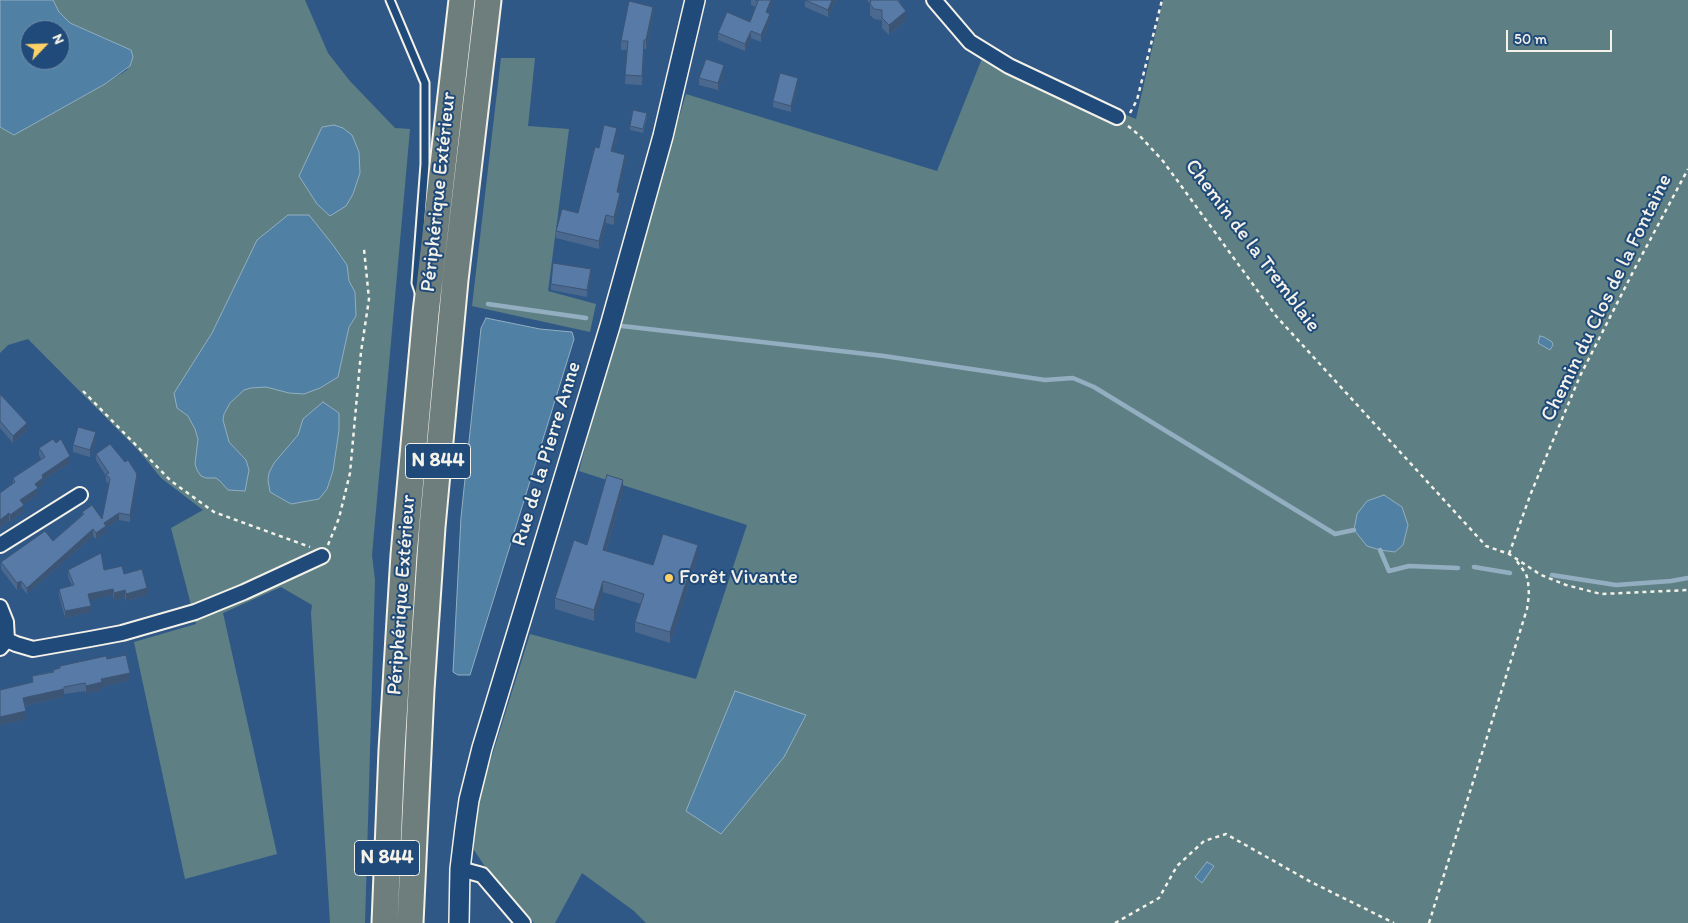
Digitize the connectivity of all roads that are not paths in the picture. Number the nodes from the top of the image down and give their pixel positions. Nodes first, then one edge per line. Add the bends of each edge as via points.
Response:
1 (390, 0) edge
2 (462, 0) edge
3 (488, 0) edge
4 (695, 0) edge
5 (934, 0) edge
6 (1117, 117) road end
7 (426, 313) junction
8 (80, 495) dead end
9 (0, 545) edge
10 (322, 556) road end
11 (0, 607) edge
12 (4, 644) edge
13 (460, 869) junction
14 (385, 923) edge
15 (410, 923) edge
16 (459, 923) edge
17 (524, 923) edge

1 - 7 lane via 425,84 425,164 416,283
2 - 7 highway, Périphérique Extérieur / N 844
3 - 15 highway, N 844 via 456,271 434,507
4 - 13 street, Rue de la Pierre Anne via 663,136 610,326 482,748 470,800
5 - 6 street via 970,42 1009,66
7 - 14 highway, Périphérique Extérieur / N 844 via 398,646
8 - 9 street
10 - 12 street via 195,612 122,633 33,648
11 - 12 street via 6,622
13 - 16 street, Rue de la Pierre Anne
13 - 17 street via 482,875

